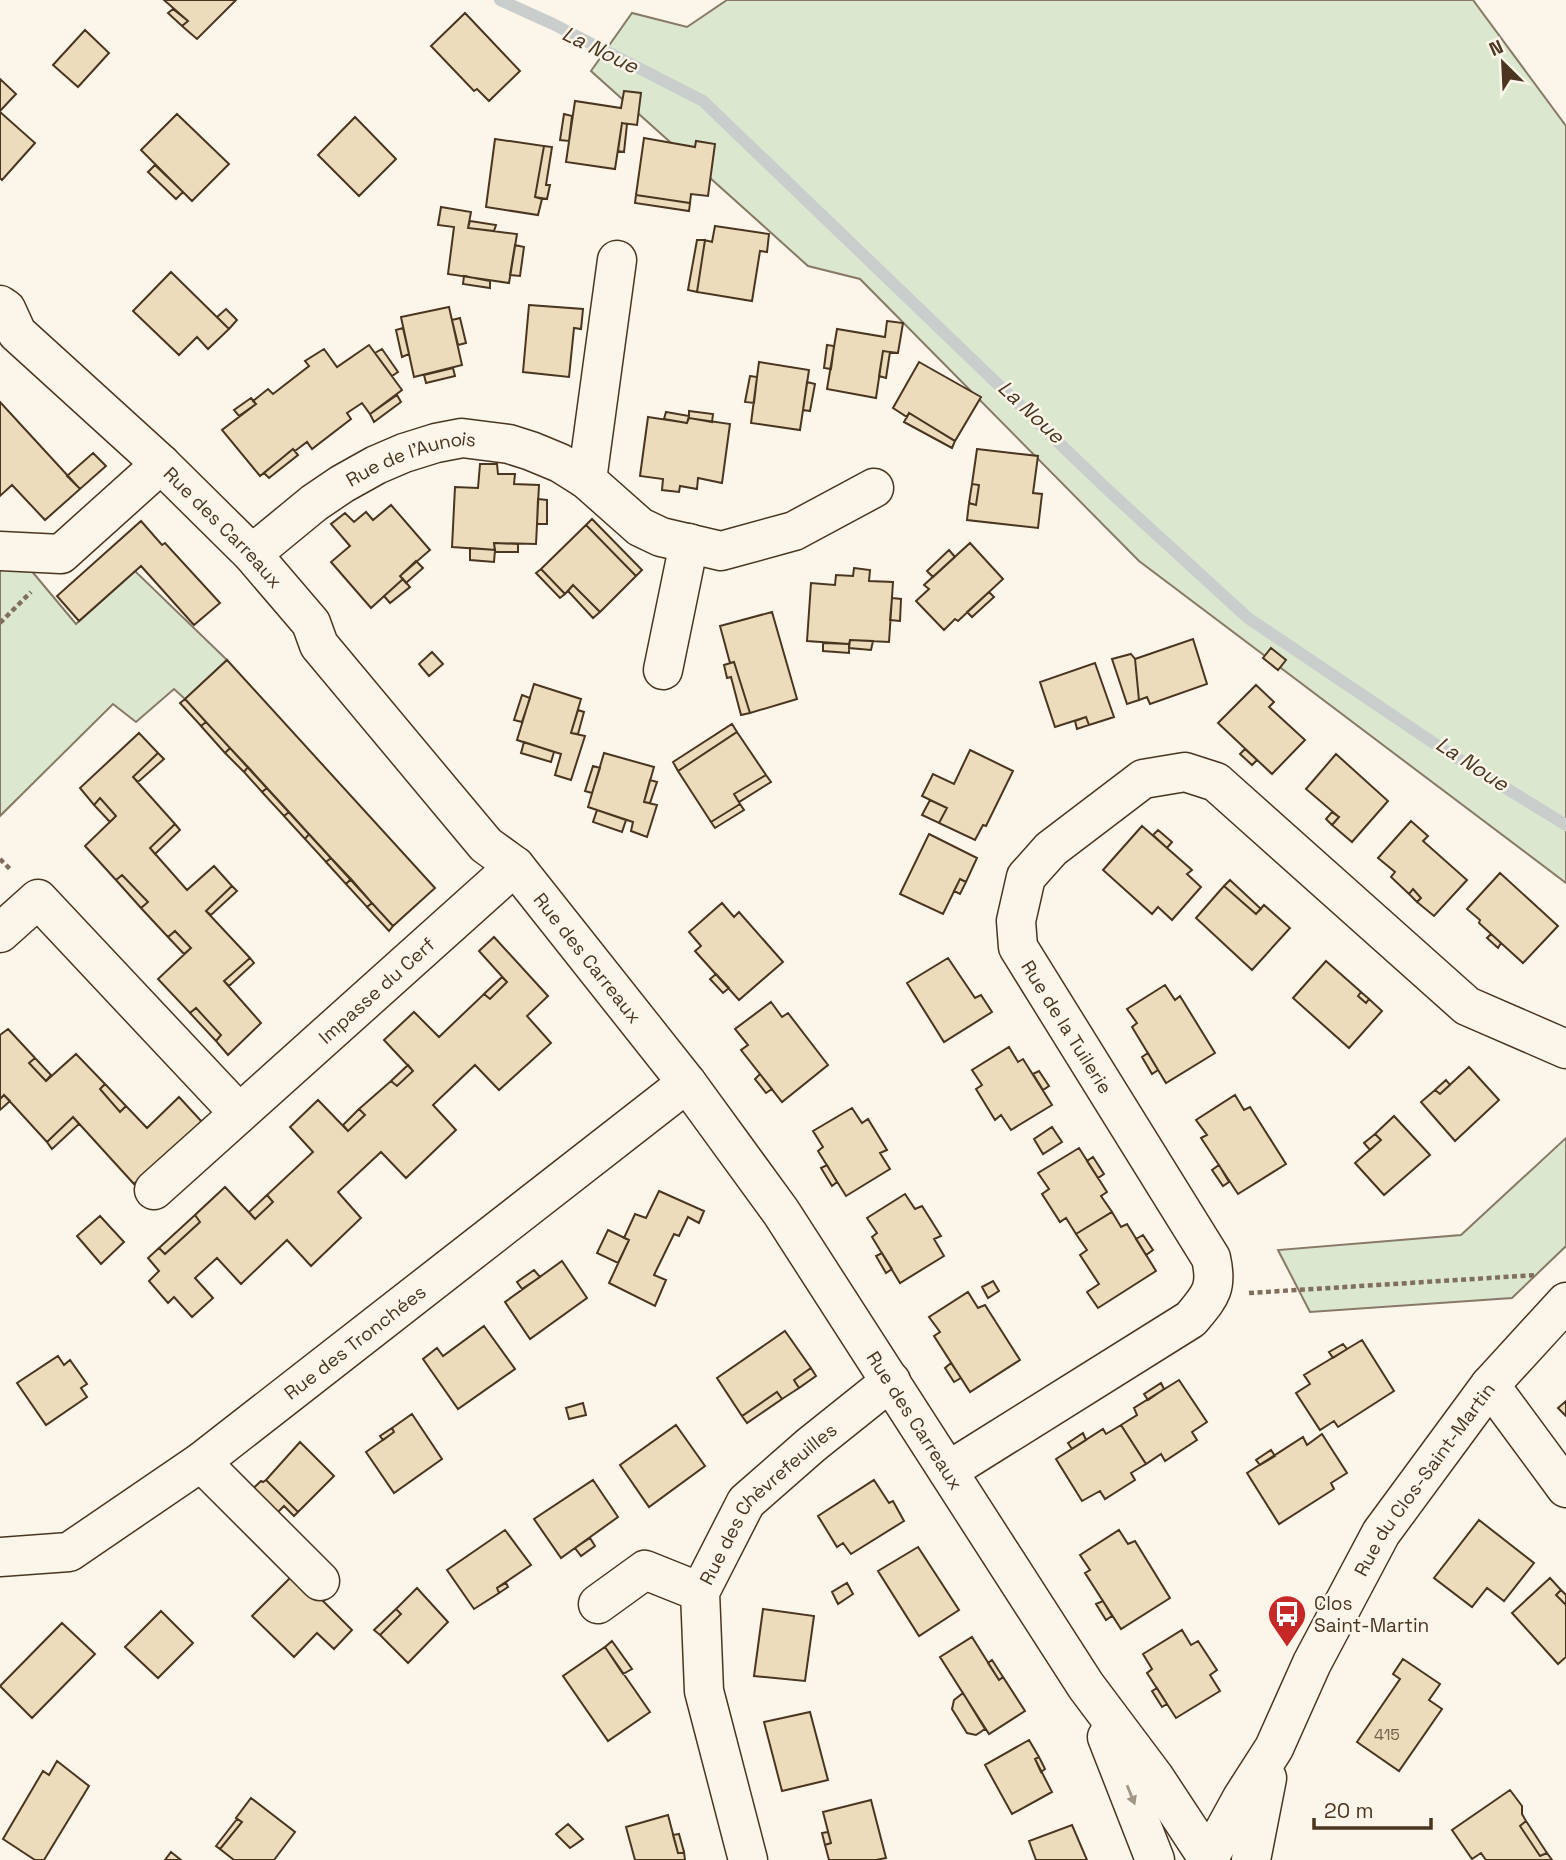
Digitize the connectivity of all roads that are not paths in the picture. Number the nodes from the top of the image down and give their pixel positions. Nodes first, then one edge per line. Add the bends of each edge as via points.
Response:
1 (617, 260) dead end
2 (0, 304) edge
3 (161, 464) junction
4 (587, 480) junction
5 (874, 488) dead end
6 (689, 543) junction
7 (0, 551) edge
8 (252, 554) junction
9 (663, 670) dead end
10 (515, 866) junction
11 (0, 933) edge
12 (1566, 1049) edge
13 (687, 1083) junction
14 (239, 1113) junction
15 (154, 1190) dead end
16 (1566, 1302) edge
17 (891, 1381) junction
18 (1490, 1385) junction
19 (201, 1462) junction
20 (948, 1471) junction
21 (1566, 1488) edge
22 (0, 1557) edge
23 (320, 1581) dead end
24 (700, 1592) junction
25 (598, 1604) dead end
26 (1086, 1686) junction
27 (1274, 1748) junction
28 (1242, 1798) junction
29 (1176, 1808) junction
30 (748, 1860) edge
31 (1155, 1860) edge
32 (1209, 1860) edge
33 (1251, 1860) edge

1 - 4 street
2 - 3 street, Rue des Carreaux via 17,333
3 - 7 street via 61,554
3 - 8 street, Rue des Carreaux
4 - 6 street, Rue de l'Aunois via 640,527
4 - 8 street, Rue de l'Aunois via 560,463 509,444 462,438 436,443 376,465 342,484
5 - 6 street, Rue de l'Aunois via 794,531 722,551
6 - 9 street
8 - 10 street, Rue des Carreaux via 310,623 319,645 486,845
10 - 13 street, Rue des Carreaux
10 - 14 street, Impasse du Cerf
11 - 14 street via 37,899
12 - 20 street, Rue de la Tuilerie via 1467,1006 1216,782 1185,772 1143,779 1051,849 1026,877 1016,920 1018,947 1211,1258 1215,1276 1211,1296 1191,1319
13 - 17 street, Rue des Carreaux via 782,1212
13 - 19 street, Rue des Tronchées
14 - 15 street, Impasse du Cerf
16 - 18 street, Rue du Clos-Saint-Martin
17 - 20 street, Rue des Carreaux
17 - 24 street, Rue des Chèvrefeuilles via 746,1502
18 - 21 street
18 - 27 street, Rue du Clos-Saint-Martin via 1381,1533 1312,1663
19 - 22 street, Rue des Tronchées via 69,1552
19 - 23 street
20 - 26 street, Rue des Carreaux
24 - 25 street via 645,1570
24 - 30 street, Rue des Chèvrefeuilles via 704,1691
26 - 29 street, Rue des Carreaux
26 -> 31 street, Rue des Carreaux
27 - 28 street, Rue du Clos-Saint-Martin
27 - 33 street, Rue du Clos-Saint-Martin
28 - 29 street via 1216,1811
28 - 32 street, Rue du Clos-Saint-Martin
29 - 32 street, Rue des Carreaux

